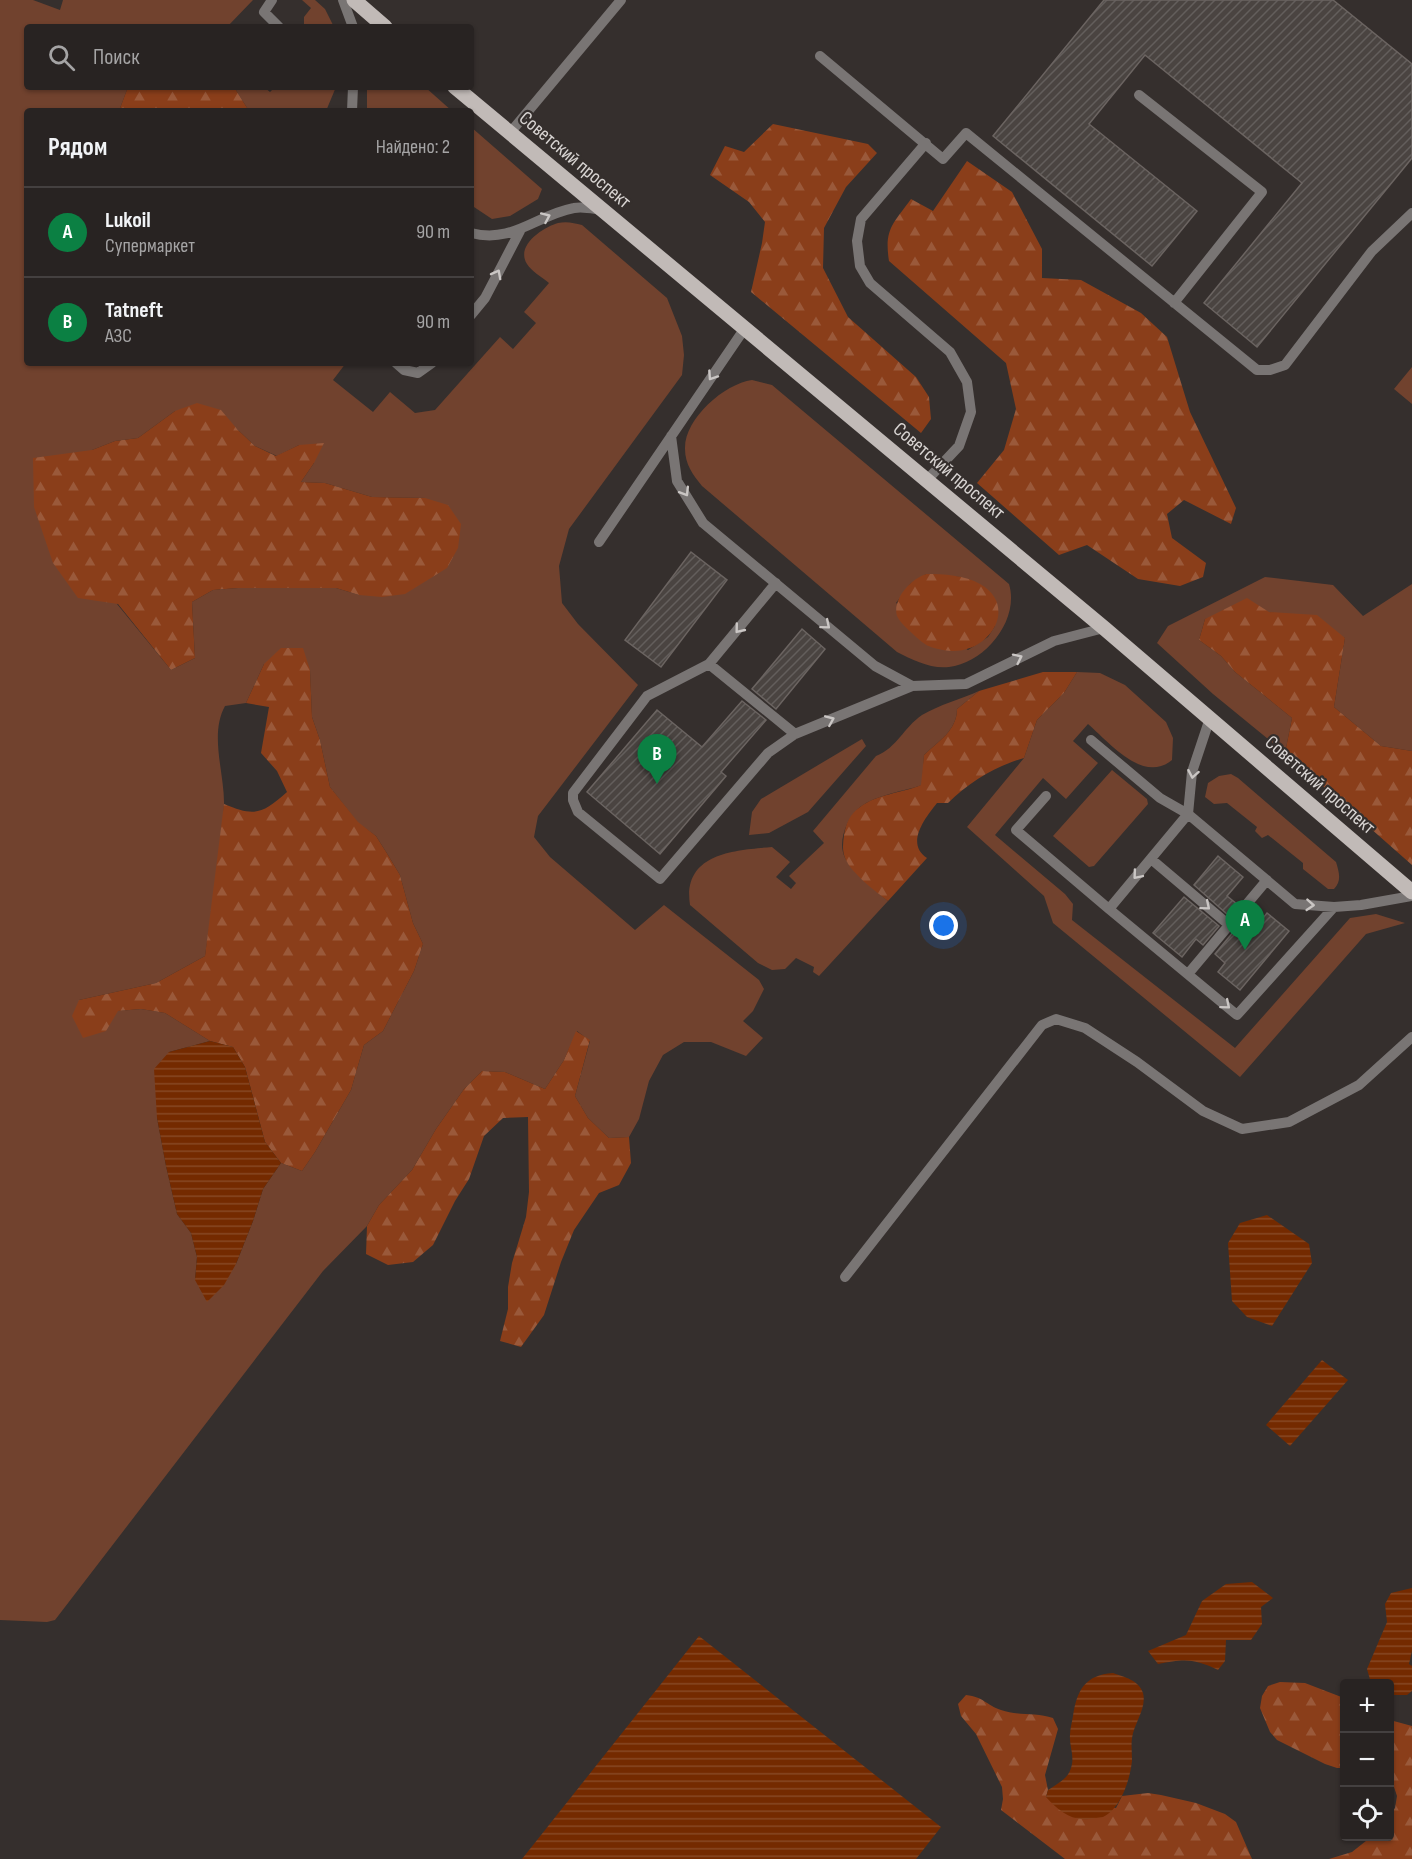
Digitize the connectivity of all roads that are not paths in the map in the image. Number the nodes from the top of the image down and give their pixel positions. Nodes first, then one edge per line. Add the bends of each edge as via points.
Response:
1 (272, 0) edge
2 (343, 0) edge
3 (354, 0) edge
4 (621, 0) edge
5 (276, 24) edge
6 (352, 24) edge
7 (382, 24) edge
8 (820, 56) dead end
9 (354, 90) edge
10 (459, 90) edge
11 (1139, 94) dead end
12 (352, 108) edge
13 (510, 134) junction
14 (926, 143) junction
15 (603, 210) junction
16 (1412, 213) edge
17 (520, 231) junction
18 (474, 234) edge
19 (1174, 303) junction
20 (474, 311) edge
21 (745, 328) junction
22 (399, 366) edge
23 (428, 366) edge
24 (671, 436) junction
25 (927, 480) junction
26 (599, 542) dead end
27 (776, 584) junction
28 (1104, 628) junction
29 (709, 664) junction
30 (912, 686) junction
31 (1209, 718) junction
32 (795, 734) junction
33 (1090, 740) dead end
34 (1046, 796) dead end
35 (1188, 814) junction
36 (1151, 859) junction
37 (1267, 880) junction
38 (1412, 894) edge
39 (1334, 907) junction
40 (1109, 909) junction
41 (1229, 925) junction
42 (1188, 974) junction
43 (1412, 1037) edge
44 (845, 1277) dead end

1 - 5 lane via 264,12
2 - 6 lane
3 - 7 main road
4 - 13 lane
8 - 14 lane
9 - 12 lane
10 - 13 main road, Советский проспект
11 - 19 lane via 1262,192
13 - 15 main road, Советский проспект
14 - 19 lane via 943,159 966,133
14 - 25 lane via 861,219 857,241 860,266 870,283 950,352 967,382 971,412 959,446
17 -> 15 lane via 548,215 577,207
15 - 21 main road, Советский проспект
16 - 19 lane via 1372,251 1285,365 1257,370
17 - 18 lane via 484,237
20 -> 17 lane
21 -> 24 lane
21 - 25 main road, Советский проспект
22 - 23 lane via 418,373
24 - 26 lane
24 -> 27 lane via 678,481 703,523
25 - 28 main road, Советский проспект
27 -> 29 lane
27 -> 30 lane via 875,666
30 -> 28 lane via 966,684 1054,641
28 - 31 main road, Советский проспект
29 - 32 lane
29 - 32 lane via 647,696 573,793 578,812 660,879 768,753
32 -> 30 lane
31 -> 35 lane via 1192,772
31 - 38 main road, Советский проспект
33 - 35 lane via 1160,798
34 - 40 lane via 1016,830
35 - 36 lane
35 - 37 lane
36 -> 40 lane
36 -> 41 lane
37 -> 39 lane via 1295,904
37 - 41 lane
38 - 39 lane
42 -> 39 lane via 1237,1015
40 - 42 lane
41 - 42 lane
43 - 44 lane via 1359,1086 1289,1122 1242,1129 1203,1111 1085,1028 1056,1019 1042,1025

